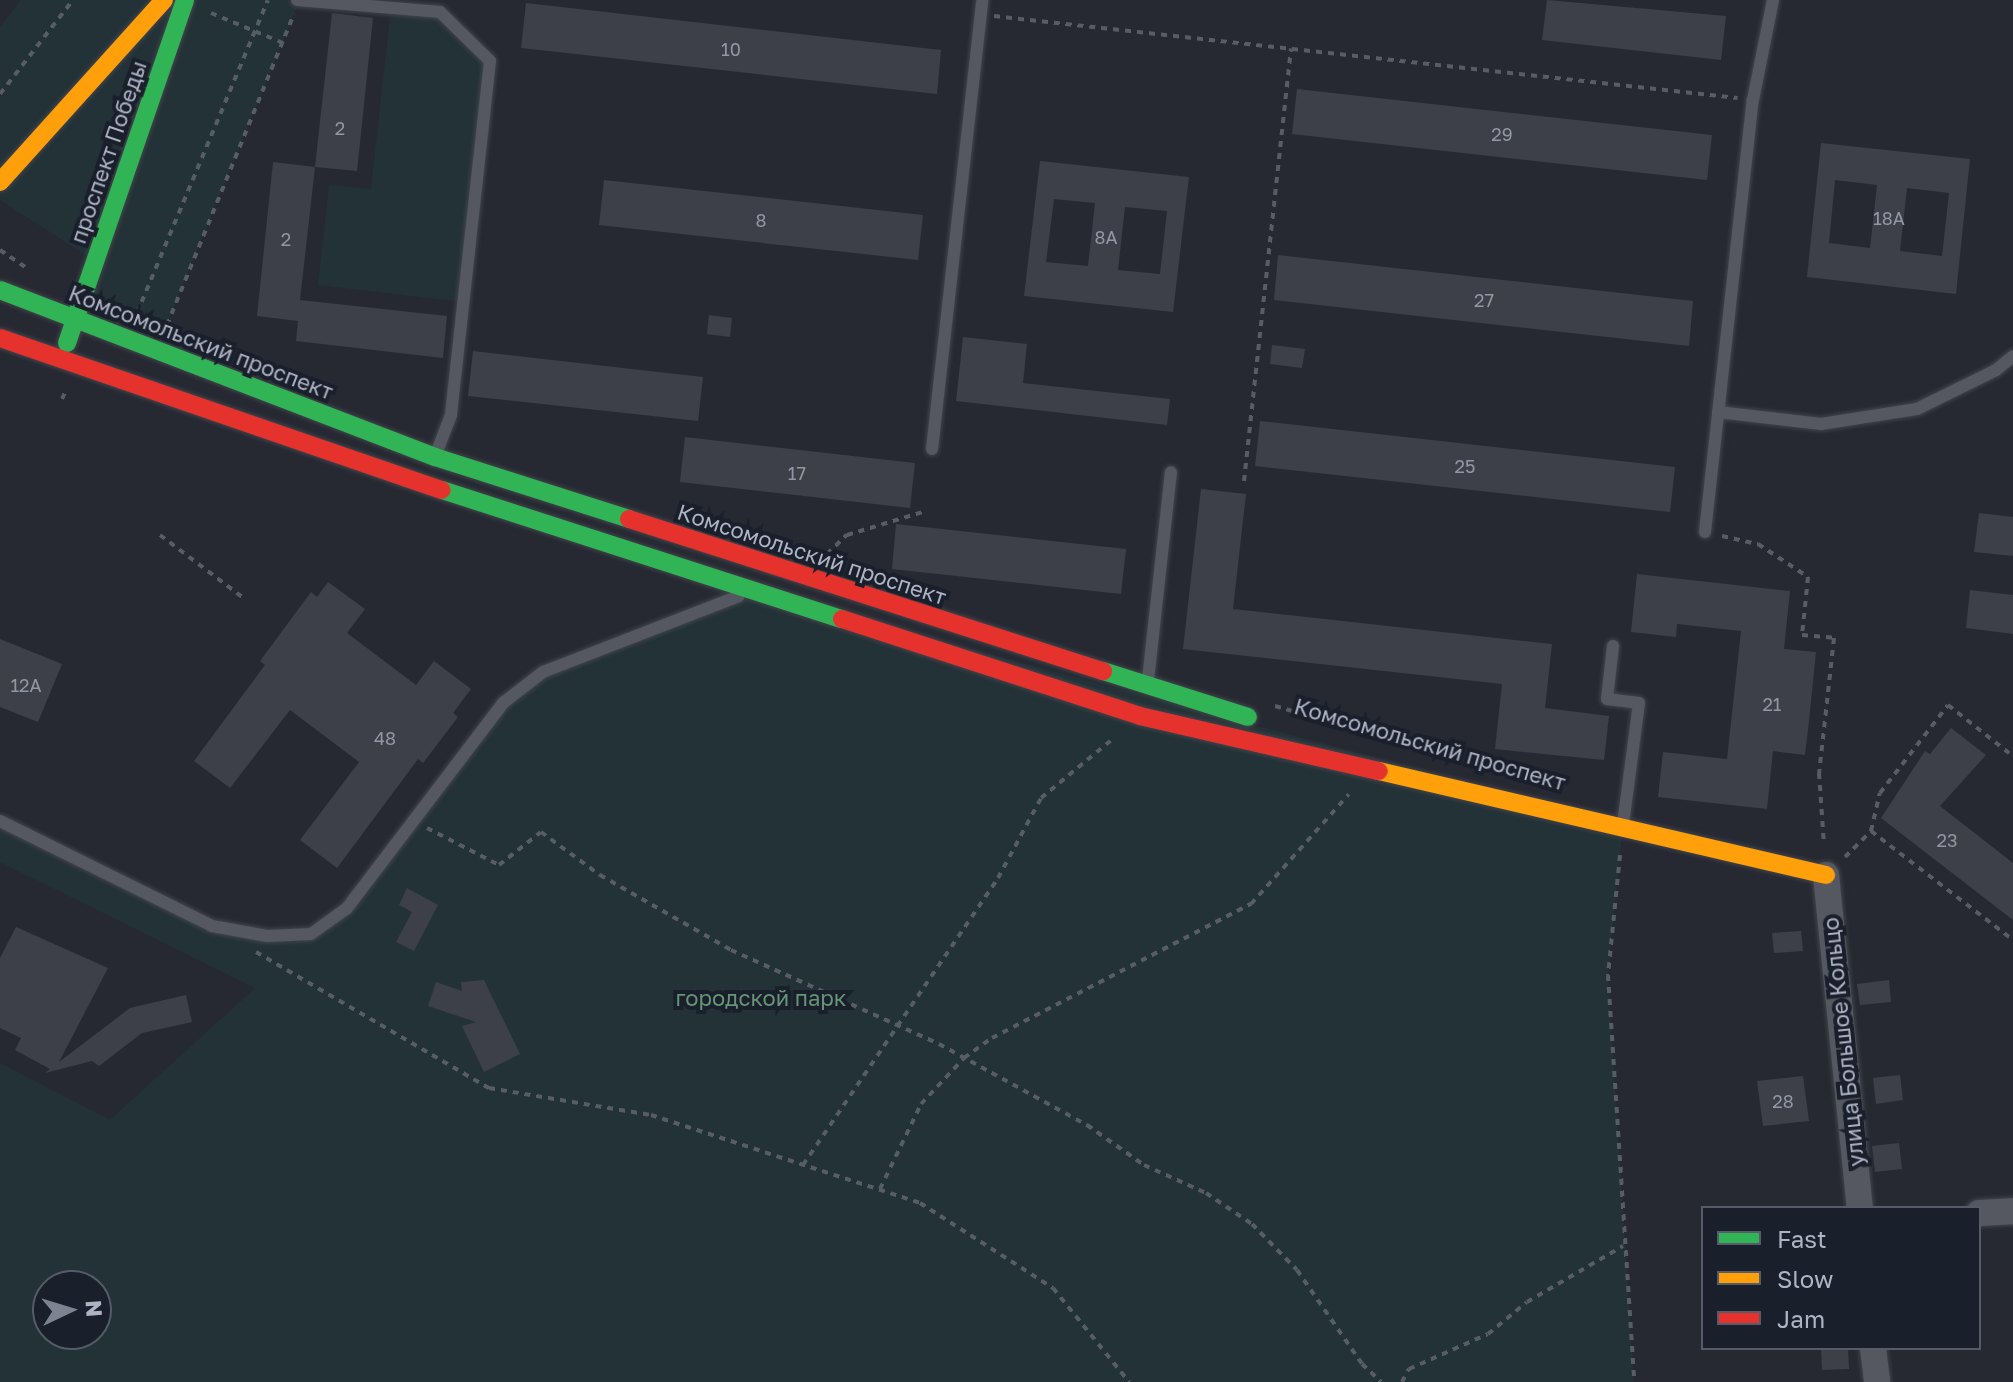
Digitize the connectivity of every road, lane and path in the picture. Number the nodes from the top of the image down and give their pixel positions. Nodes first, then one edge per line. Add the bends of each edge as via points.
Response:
1 (73, 0) edge
2 (164, 0) edge
3 (268, 0) edge
4 (982, 0) edge
5 (1773, 0) edge
6 (185, 1) edge
7 (298, 1) edge
8 (980, 15) junction
9 (255, 31) junction
10 (283, 43) junction
11 (1291, 49) junction
12 (0, 94) edge
13 (1753, 100) junction
14 (0, 182) edge
15 (0, 290) edge
16 (76, 319) junction
17 (133, 322) dead end
18 (163, 334) dead end
19 (0, 338) edge
20 (2013, 356) edge
21 (60, 360) junction
22 (1718, 412) junction
23 (932, 449) dead end
24 (435, 457) junction
25 (1171, 472) dead end
26 (1244, 481) dead end
27 (926, 511) dead end
28 (1705, 532) joint
29 (160, 535) dead end
30 (818, 563) dead end
31 (754, 591) junction
32 (245, 599) dead end
33 (1613, 646) dead end
34 (1147, 688) junction
35 (1140, 716) junction
36 (1270, 724) dead end
37 (1300, 732) dead end
38 (2009, 753) dead end
39 (1372, 768) junction
40 (0, 821) edge
41 (414, 821) junction
42 (1623, 824) junction
43 (1871, 831) junction
44 (1826, 875) junction
45 (2013, 940) edge
46 (252, 949) dead end
47 (898, 1026) junction
48 (964, 1058) junction
49 (803, 1165) junction
50 (879, 1190) junction
51 (1860, 1206) edge
52 (2013, 1211) edge
53 (1981, 1213) edge
54 (1623, 1246) junction
55 (1873, 1350) edge
56 (1129, 1382) edge
57 (1381, 1382) edge
58 (1402, 1382) edge
59 (1634, 1382) edge
60 (1877, 1382) edge

1 - 12 path
2 - 14 street, проспект Победы
3 - 9 path
4 - 8 lane
5 - 13 lane
6 - 9 path
6 - 16 street, проспект Победы
7 - 10 path
7 - 24 lane via 440,12 490,61 451,415
8 - 11 path
8 - 23 lane
9 - 10 path
9 - 17 path
10 - 18 path
11 - 13 path
11 - 26 path
13 - 22 lane
15 - 16 street, Комсомольский проспект
16 - 21 street, проспект Победы
16 - 24 street, Комсомольский проспект
19 - 21 street, Комсомольский проспект
20 - 22 lane via 1996,370 1917,409 1821,424
21 - 31 street, Комсомольский проспект
22 - 28 lane
24 - 34 street, Комсомольский проспект
25 - 34 lane
27 - 30 path via 847,535
28 - 44 path via 1758,544 1808,577 1802,635 1834,638 1819,773
29 - 32 path
31 - 35 street, Комсомольский проспект
31 - 41 lane via 543,672 503,703
33 - 42 lane via 1607,699 1639,703
34 - 35 lane
34 - 36 street, Комсомольский проспект
35 - 39 street, Комсомольский проспект
35 - 47 path via 1041,798 998,878
37 - 42 street, Комсомольский проспект
38 - 43 path via 1948,705 1880,793
39 - 42 street, Комсомольский проспект
39 - 48 path via 1251,904 992,1038
40 - 41 lane via 212,926 267,936 311,934 347,908
41 - 47 path via 499,865 541,832 600,875 731,950
42 - 44 street, Комсомольский проспект
42 - 54 path via 1608,975
43 - 44 path
43 - 45 path
44 - 51 street, улица Большое Кольцо
46 - 49 path via 489,1088 651,1115
47 - 48 path
47 - 49 path
48 - 50 path via 921,1104
48 - 57 path via 1031,1092 1144,1165 1206,1193 1252,1224 1297,1270 1362,1364
49 - 50 path
50 - 56 path via 920,1203 1053,1288
52 - 53 street
54 - 58 path via 1527,1302 1488,1334 1409,1369
54 - 59 path
55 - 60 street

